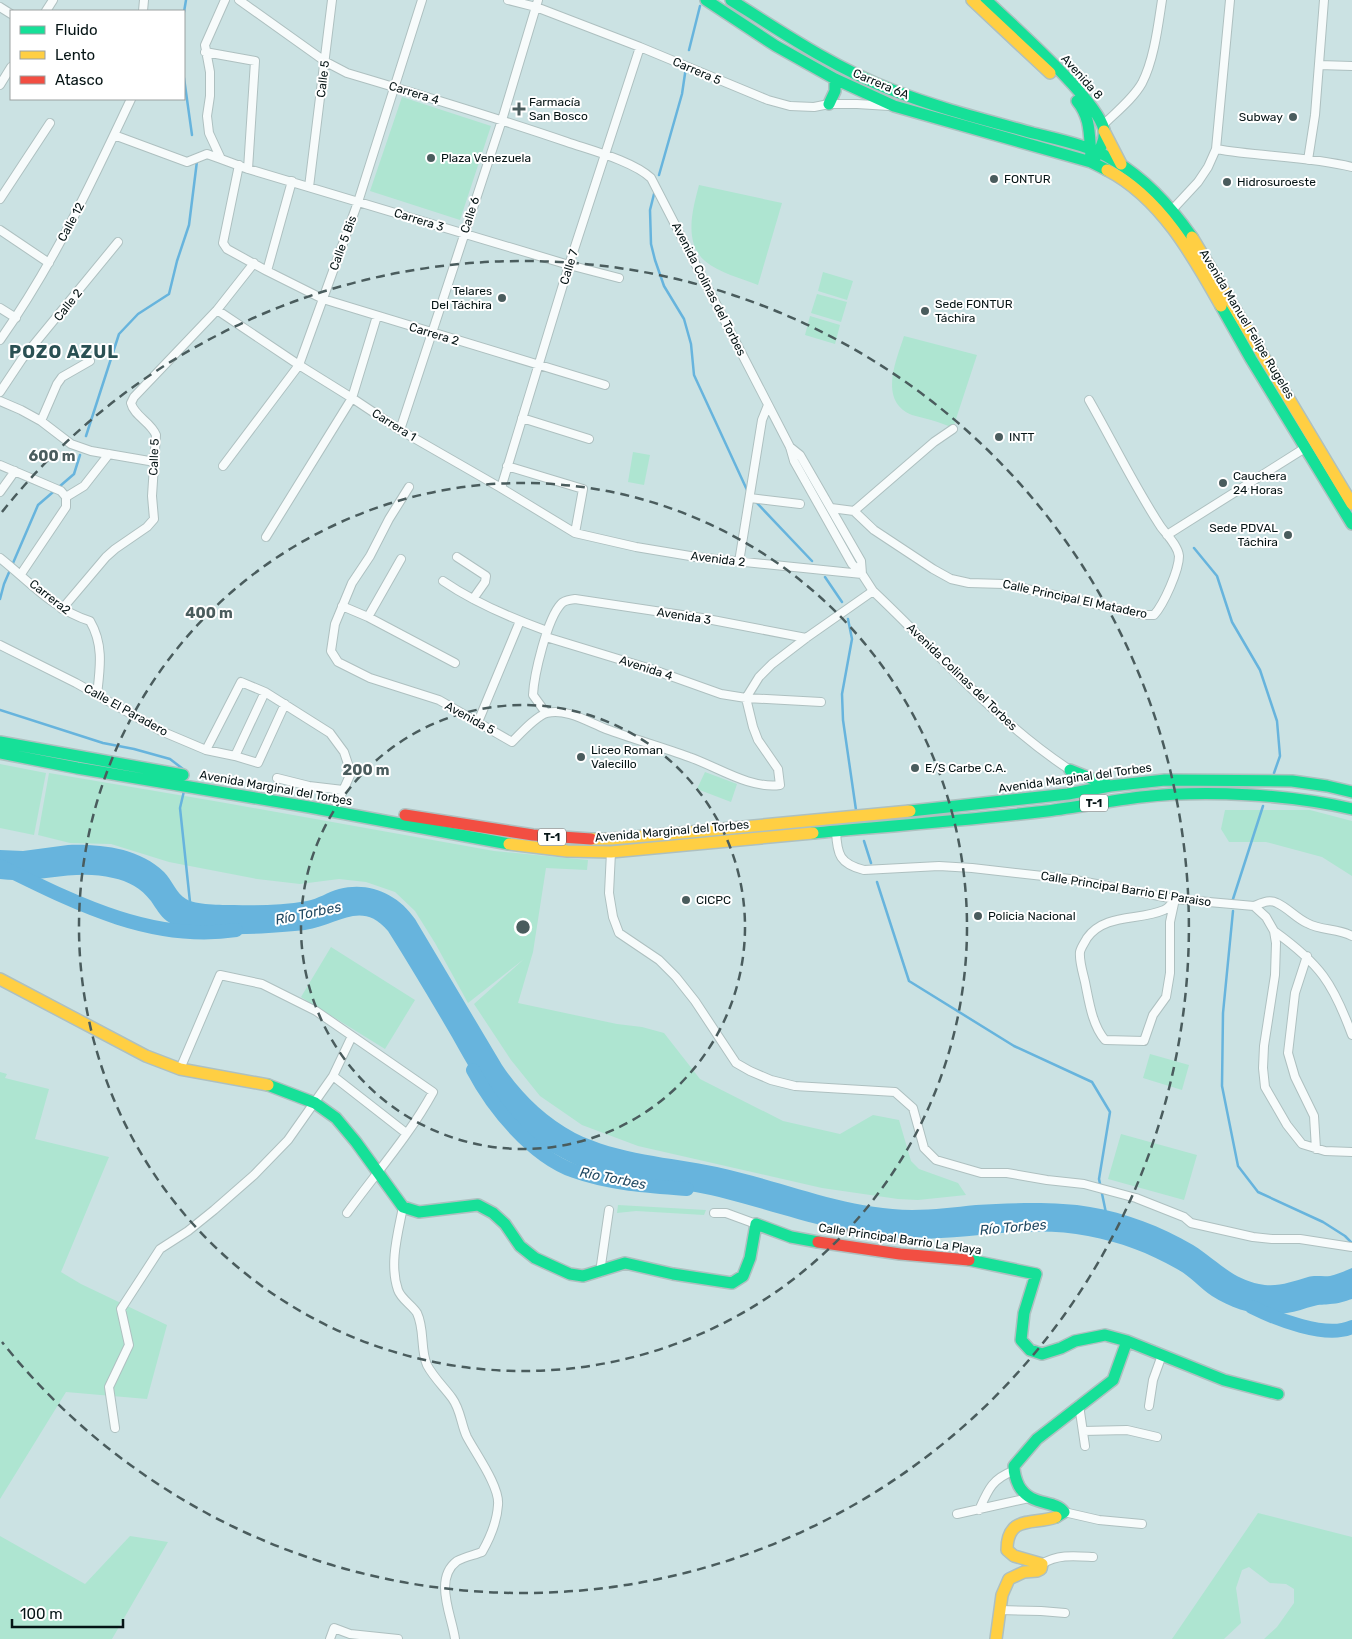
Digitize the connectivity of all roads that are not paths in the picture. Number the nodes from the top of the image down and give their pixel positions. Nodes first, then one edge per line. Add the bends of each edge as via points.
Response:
1 (225, 0) edge
2 (240, 0) edge
3 (332, 0) edge
4 (422, 0) edge
5 (508, 0) edge
6 (706, 0) edge
7 (731, 0) edge
8 (972, 0) edge
9 (986, 0) edge
10 (1162, 0) edge
11 (1230, 0) edge
12 (1324, 0) edge
13 (537, 3) edge
14 (640, 47) junction
15 (206, 52) junction
16 (326, 62) junction
17 (1319, 65) junction
18 (1352, 66) edge
19 (10, 69) edge
20 (834, 79) junction
21 (0, 85) edge
22 (394, 87) junction
23 (131, 100) edge
24 (830, 104) junction
25 (894, 106) junction
26 (502, 120) junction
27 (50, 123) dead end
28 (1103, 128) junction
29 (114, 135) junction
30 (1216, 149) junction
31 (604, 155) junction
32 (1093, 155) junction
33 (221, 159) junction
34 (1308, 160) junction
35 (1121, 164) junction
36 (239, 165) junction
37 (1352, 167) edge
38 (248, 169) junction
39 (292, 181) junction
40 (309, 187) junction
41 (0, 199) edge
42 (358, 202) junction
43 (1172, 210) junction
44 (0, 230) edge
45 (464, 233) junction
46 (118, 242) dead end
47 (49, 263) junction
48 (254, 263) junction
49 (569, 265) junction
50 (267, 271) junction
51 (619, 278) dead end
52 (323, 299) junction
53 (0, 308) edge
54 (217, 310) junction
55 (377, 316) junction
56 (16, 318) junction
57 (431, 333) junction
58 (0, 340) edge
59 (90, 361) dead end
60 (299, 365) junction
61 (539, 365) junction
62 (605, 386) dead end
63 (0, 392) edge
64 (352, 398) junction
65 (1089, 400) dead end
66 (0, 401) edge
67 (768, 405) junction
68 (522, 418) junction
69 (41, 421) junction
70 (953, 428) dead end
71 (400, 430) junction
72 (589, 439) dead end
73 (790, 447) junction
74 (1305, 448) junction
75 (109, 454) junction
76 (156, 462) junction
77 (0, 464) edge
78 (223, 466) dead end
79 (508, 466) junction
80 (15, 471) junction
81 (409, 487) dead end
82 (501, 488) junction
83 (0, 492) edge
84 (66, 497) junction
85 (750, 498) junction
86 (800, 504) dead end
87 (1352, 504) edge
88 (831, 508) junction
89 (854, 511) junction
90 (1352, 524) edge
91 (575, 534) junction
92 (1167, 535) junction
93 (266, 537) dead end
94 (457, 557) dead end
95 (0, 558) edge
96 (401, 560) dead end
97 (739, 562) junction
98 (21, 574) junction
99 (862, 574) junction
100 (443, 581) dead end
101 (874, 591) junction
102 (473, 599) junction
103 (342, 606) junction
104 (62, 609) junction
105 (368, 616) junction
106 (520, 621) junction
107 (547, 634) junction
108 (806, 638) junction
109 (0, 645) edge
110 (455, 663) dead end
111 (265, 692) junction
112 (98, 694) junction
113 (746, 698) junction
114 (821, 702) dead end
115 (285, 704) junction
116 (546, 713) junction
117 (478, 722) junction
118 (0, 742) edge
119 (206, 750) junction
120 (0, 753) edge
121 (235, 756) junction
122 (1070, 770) junction
123 (277, 778) dead end
124 (1110, 786) junction
125 (343, 790) junction
126 (1352, 792) edge
127 (1068, 794) junction
128 (337, 804) junction
129 (1352, 809) edge
130 (834, 819) junction
131 (836, 831) junction
132 (611, 852) junction
133 (1175, 899) junction
134 (1254, 906) junction
135 (1274, 931) junction
136 (1352, 936) edge
137 (1307, 956) junction
138 (0, 979) edge
139 (1352, 1035) edge
140 (352, 1036) junction
141 (180, 1069) junction
142 (333, 1076) junction
143 (314, 1102) junction
144 (406, 1133) junction
145 (1316, 1149) junction
146 (1352, 1152) edge
147 (378, 1173) junction
148 (403, 1207) junction
149 (609, 1210) dead end
150 (347, 1213) dead end
151 (714, 1213) dead end
152 (756, 1224) junction
153 (1352, 1246) edge
154 (600, 1272) junction
155 (1127, 1341) junction
156 (1162, 1356) junction
157 (1278, 1394) dead end
158 (1079, 1405) junction
159 (1149, 1406) dead end
160 (115, 1428) dead end
161 (1083, 1431) junction
162 (1157, 1437) dead end
163 (1085, 1446) dead end
164 (1013, 1471) junction
165 (1029, 1498) junction
166 (979, 1510) junction
167 (1064, 1512) junction
168 (957, 1514) dead end
169 (1142, 1524) dead end
170 (1093, 1557) dead end
171 (1042, 1564) junction
172 (1000, 1610) junction
173 (1066, 1613) dead end
174 (330, 1639) edge
175 (398, 1639) edge
176 (455, 1639) edge
177 (996, 1639) edge

1 - 15 street via 205,46
2 - 16 street, Carrera 4
3 - 16 street, Calle 5
4 - 22 street, Calle 5 Bis
5 - 13 street, Carrera 5
6 - 20 main road, Carrera 6A
7 - 32 main road, Carrera 6A via 796,42 885,87
8 - 32 main road, Avenida 8 via 1081,104 1090,122
9 - 28 main road, Avenida 8 via 1083,97
10 - 28 street via 1148,70 1141,84
11 - 30 street
12 - 17 street
13 - 14 street, Carrera 5
13 - 26 street, Calle 6
14 - 24 street, Carrera 5 via 768,100 798,106
14 - 31 street, Calle 7
15 - 33 street via 210,72 209,133
15 - 38 street via 255,61
16 - 22 street, Carrera 4
16 - 40 street, Calle 5
17 - 18 street
17 - 34 street
19 - 21 street
20 - 24 main road via 835,91
20 - 25 main road, Carrera 6A
22 - 26 street, Carrera 4
22 - 42 street, Calle 5 Bis
23 - 29 street, Calle 12
24 - 25 street, Carrera 5
25 - 32 main road, Carrera 6A
26 - 31 street, Carrera 4
26 - 45 street, Calle 6
27 - 41 street
28 - 32 main road
28 - 35 main road, Avenida 8
29 - 33 street, Carrera 3 via 187,162 206,154
29 - 47 street, Calle 12
30 - 34 street
30 - 43 street via 1208,168
31 - 49 street, Calle 7
31 - 67 street, Avenida Colinas del Torbes via 651,178
32 - 35 main road, Avenida Manuel Felipe Rugeles
32 - 74 main road, Avenida Manuel Felipe Rugeles via 1134,187 1169,223
33 - 36 street, Carrera 3
34 - 37 street
35 - 43 main road, Avenida Manuel Felipe Rugeles
36 - 38 street, Carrera 3
36 - 48 street, Carrera 2 via 223,244
38 - 39 street, Carrera 3
39 - 40 street, Carrera 3
39 - 50 street
40 - 42 street, Carrera 3
42 - 45 street, Carrera 3
42 - 52 street, Calle 5 Bis
43 - 87 main road, Avenida Manuel Felipe Rugeles via 1201,251
44 - 47 street
45 - 49 street, Carrera 3
45 - 57 street, Calle 6
46 - 63 street, Calle 2 via 22,359
47 - 56 street, Calle 12
48 - 50 street, Carrera 2
48 - 54 street, Calle 5
49 - 51 street, Carrera 3
49 - 61 street, Calle 7
50 - 52 street, Carrera 2
52 - 55 street, Carrera 2
52 - 60 street, Calle 5 Bis
53 - 56 street
54 - 60 street, Carrera 1
54 - 76 street, Calle 5 via 131,403 132,409 154,430
55 - 57 street, Carrera 2
55 - 64 street
56 - 58 street, Calle 12
57 - 61 street, Carrera 2
57 - 71 street, Calle 6
59 - 69 street via 62,377
60 - 64 street, Carrera 1
60 - 78 street, Calle 5 Bis
61 - 62 street, Carrera 2
61 - 68 street, Calle 7
64 - 71 street, Carrera 1
64 - 93 street
65 - 92 street, Calle Principal El Matadero
66 - 69 street
67 - 73 street, Avenida Colinas del Torbes
67 - 85 street via 762,420
68 - 72 street
68 - 79 street, Calle 7
69 - 75 street via 70,444
70 - 89 street
71 - 82 street, Carrera 1
73 - 88 street, Avenida Colinas del Torbes via 800,455
73 - 99 street, Avenida Colinas del Torbes via 794,461 852,564
74 - 90 main road, Avenida Manuel Felipe Rugeles
74 - 92 street
75 - 76 street
75 - 84 street via 84,486
76 - 104 street, Calle 5 via 152,496 154,519 106,557
77 - 80 street
79 - 82 street, Calle 7
79 - 91 street via 583,488
80 - 83 street
80 - 84 street via 61,491
81 - 103 street, Avenida 5 via 352,582
82 - 91 street, Carrera 1
84 - 98 street via 66,507
85 - 86 street
85 - 97 street
88 - 89 street
88 - 99 street, Avenida Colinas del Torbes via 862,561
89 - 92 street, Calle Principal El Matadero via 874,530 950,579 1004,584 1145,616 1154,615 1165,600 1177,564 1179,554
91 - 97 street, Avenida 2 via 636,547
94 - 102 street via 486,576
95 - 98 street, Carrera2
96 - 105 street
97 - 99 street, Avenida 2
98 - 104 street, Carrera2
99 - 101 street, Avenida Colinas del Torbes
100 - 102 street, Avenida 4
101 - 108 street
101 - 122 street, Avenida Colinas del Torbes via 980,698 1045,754
102 - 106 street, Avenida 4
103 - 105 street
103 - 117 street, Avenida 5 via 335,624 331,651 338,662 370,678 439,700
104 - 112 street, Carrera2 via 90,621 97,633 101,664
105 - 110 street
106 - 107 street, Avenida 4
106 - 117 street
107 - 108 street, Avenida 3 via 562,603 575,599
107 - 113 street, Avenida 4 via 721,694
107 - 116 street via 533,695
108 - 113 street via 759,677
109 - 112 street, Calle El Paradero
111 - 115 street
111 - 119 street via 242,682
111 - 121 street
112 - 119 street, Calle El Paradero via 161,731
113 - 114 street, Avenida 4
113 - 116 street via 758,740 778,769 780,785 767,787 575,716
115 - 121 street, Calle El Paradero via 258,763
115 - 125 street via 330,733 344,752 351,773
116 - 117 street, Avenida 5 via 512,742
118 - 128 main road, Avenida Marginal del Torbes / T-1
119 - 121 street, Calle El Paradero
120 - 132 main road, Avenida Marginal del Torbes / T-1 via 496,843
122 - 124 main road
122 - 127 main road via 1073,787
123 - 125 street
124 - 126 main road, Avenida Marginal del Torbes / T-1 via 1165,780 1292,781
124 - 127 main road, Avenida Marginal del Torbes / T-1
125 - 128 street
127 - 130 main road, Avenida Marginal del Torbes / T-1
128 - 130 main road, Avenida Marginal del Torbes / T-1 via 569,838 670,834
129 - 131 main road, Avenida Marginal del Torbes / T-1 via 1296,799 1188,794
130 - 131 main road
131 - 132 main road, Avenida Marginal del Torbes / T-1
131 - 133 street, Calle Principal Barrio El Paraiso via 836,849 843,862 853,868 972,868 1070,879
132 - 153 street via 609,893 619,933 659,960 676,977 728,1053 750,1071 795,1086 895,1092 913,1108 924,1148 936,1160 963,1168 981,1173 1007,1173 1084,1184 1136,1198 1184,1217 1191,1223 1253,1237
133 - 133 street via 1170,922 1170,973 1166,997 1153,1014 1144,1041 1105,1040 1091,1008 1082,967 1082,947 1100,926 1166,909
133 - 134 street, Calle Principal Barrio El Paraiso
134 - 135 street
134 - 136 street via 1268,901 1277,903 1307,924
135 - 137 street
135 - 145 street via 1275,975 1264,1046 1265,1087 1302,1144
137 - 139 street via 1336,995
137 - 145 street via 1295,993 1288,1053 1295,1077 1314,1116
138 - 141 main road via 146,1056
140 - 141 street via 288,996 262,984 220,975
140 - 142 street
140 - 144 street via 433,1092
141 - 143 main road via 262,1083
142 - 143 street
142 - 144 street
143 - 147 main road via 336,1118
143 - 160 street via 288,1140 254,1175 188,1231 160,1249 121,1309 129,1345 109,1387
144 - 147 street
145 - 146 street
147 - 148 main road
147 - 150 street
148 - 154 main road via 419,1212 478,1205 505,1224 520,1246 535,1258 570,1274 583,1276
148 - 176 street via 394,1269 398,1291 416,1312 422,1330 424,1358 453,1399 466,1435 491,1479 499,1504 491,1536 482,1552 458,1560 445,1580 445,1600
149 - 154 street
151 - 152 street via 726,1213
152 - 154 main road via 747,1267 743,1276 732,1283 626,1263
152 - 155 main road, Calle Principal Barrio La Playa via 791,1237 833,1245 968,1260 1036,1274 1024,1313 1021,1340 1030,1350 1042,1354 1090,1337 1105,1336
155 - 156 main road, Calle Principal Barrio La Playa
155 - 158 main road via 1113,1380
156 - 157 main road, Calle Principal Barrio La Playa via 1224,1380
156 - 159 street via 1153,1380
158 - 161 street
158 - 164 main road via 1037,1438
161 - 162 street via 1127,1430
161 - 163 street
164 - 165 main road via 1023,1494
164 - 166 street via 1002,1475 989,1487
165 - 166 street
165 - 167 main road via 1061,1508
166 - 168 street
167 - 169 street via 1099,1520
167 - 171 main road via 1045,1520 1029,1520 1015,1527 1007,1542 1007,1550 1014,1556
170 - 171 street via 1069,1556
171 - 172 main road via 1037,1571 1024,1572 1009,1579 1004,1586
172 - 173 street
172 - 177 main road
174 - 175 street via 334,1628 350,1634

